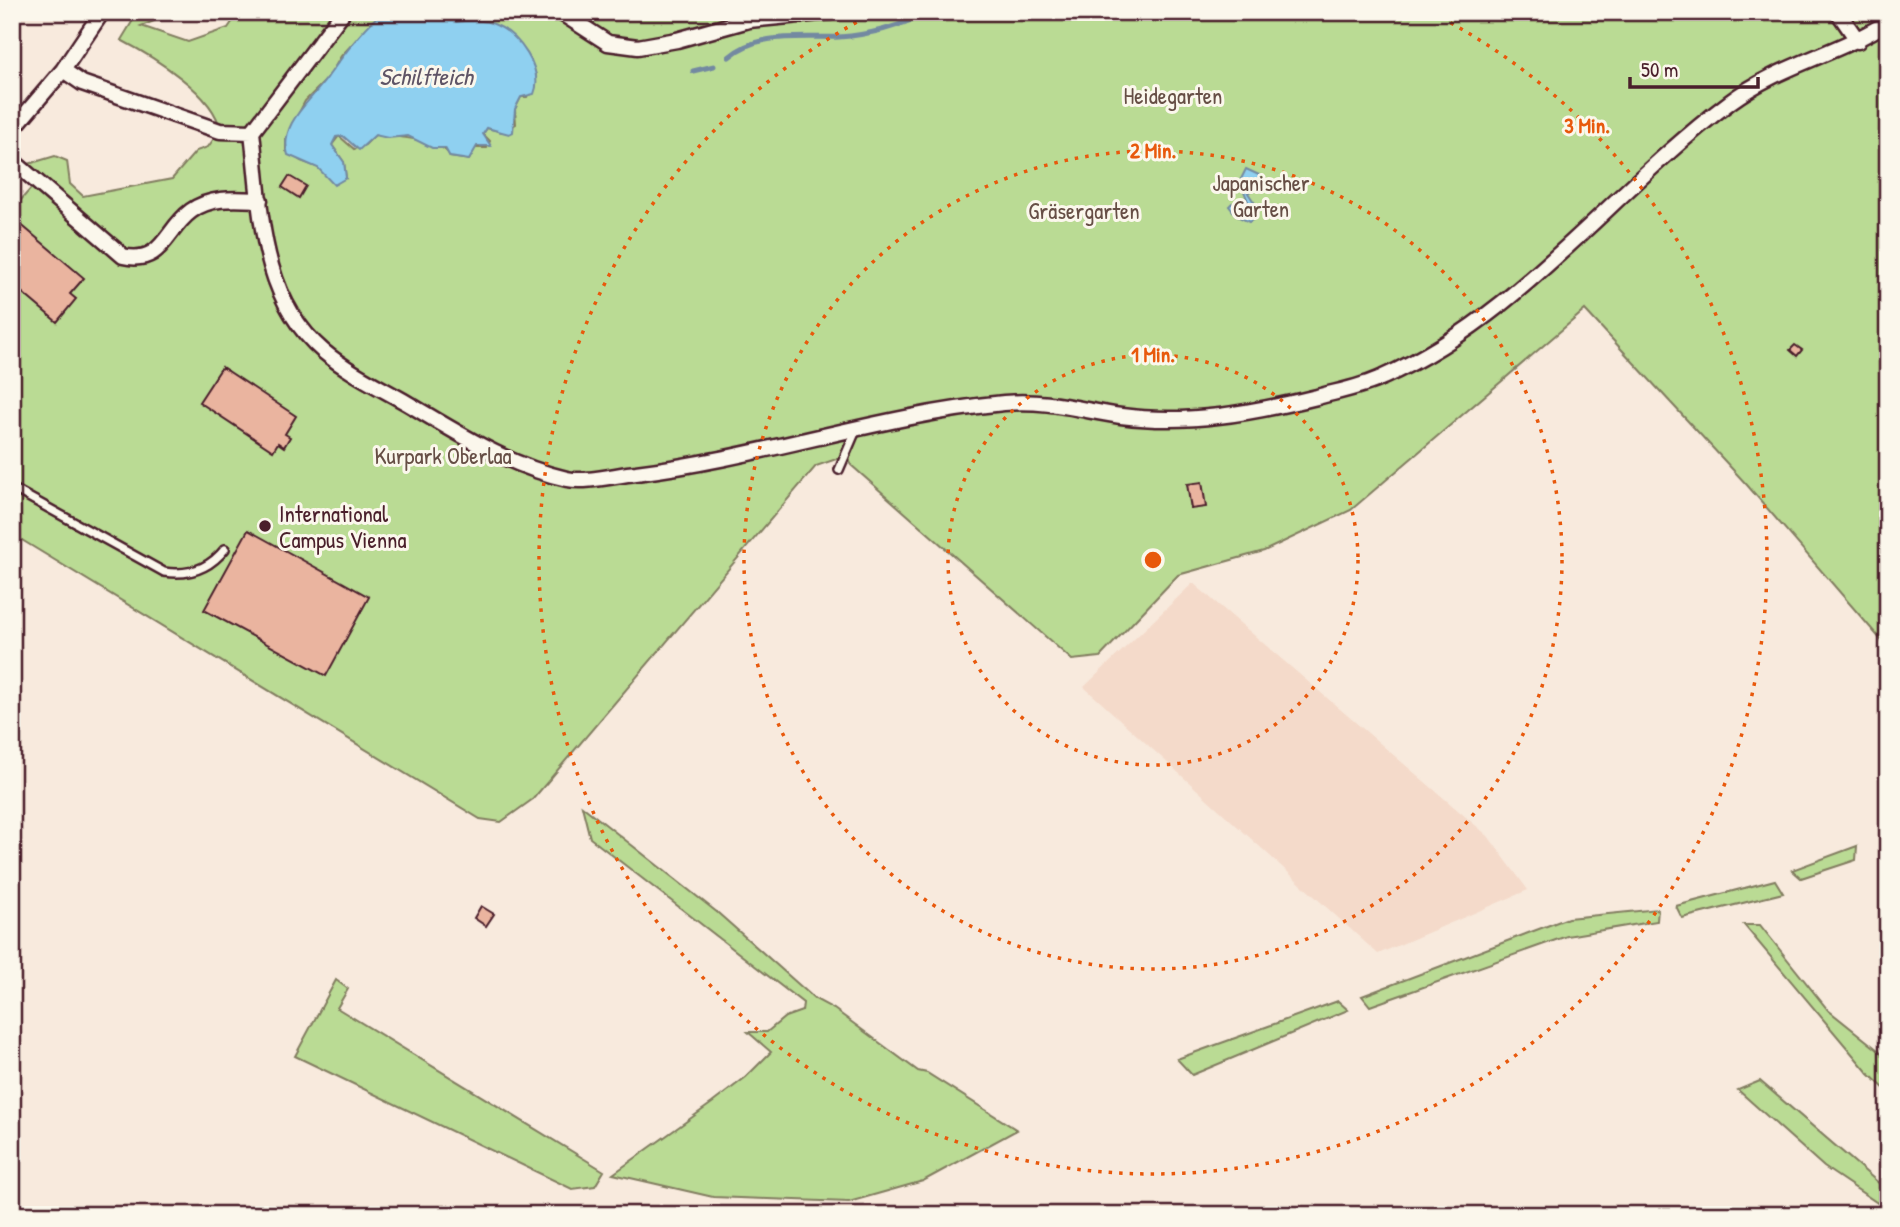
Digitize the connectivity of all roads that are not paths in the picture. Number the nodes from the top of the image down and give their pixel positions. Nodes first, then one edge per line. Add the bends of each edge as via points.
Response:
1 (102, 12) edge
2 (342, 12) edge
3 (560, 12) edge
4 (831, 12) edge
5 (1838, 12) edge
6 (1888, 22) edge
7 (1858, 41) junction
8 (63, 71) junction
9 (12, 130) edge
10 (251, 132) junction
11 (14, 162) dead end
12 (260, 200) junction
13 (857, 427) junction
14 (839, 470) dead end
15 (12, 488) edge
16 (225, 549) dead end

1 - 8 street
2 - 10 street
3 - 4 street via 608,43 638,47 750,20
5 - 7 street
6 - 7 street
7 - 13 street via 1736,97 1641,174 1515,294 1460,336 1360,386 1251,414 1193,419 1125,417 1033,400 966,406
8 - 9 street
8 - 10 street via 82,83 220,131
10 - 12 street
11 - 12 street via 123,256 135,259 149,257 191,210 224,198
12 - 13 street via 264,245 274,278 285,302 318,346 493,454 572,480 683,467
13 - 14 lane
15 - 16 lane via 164,572 197,571

